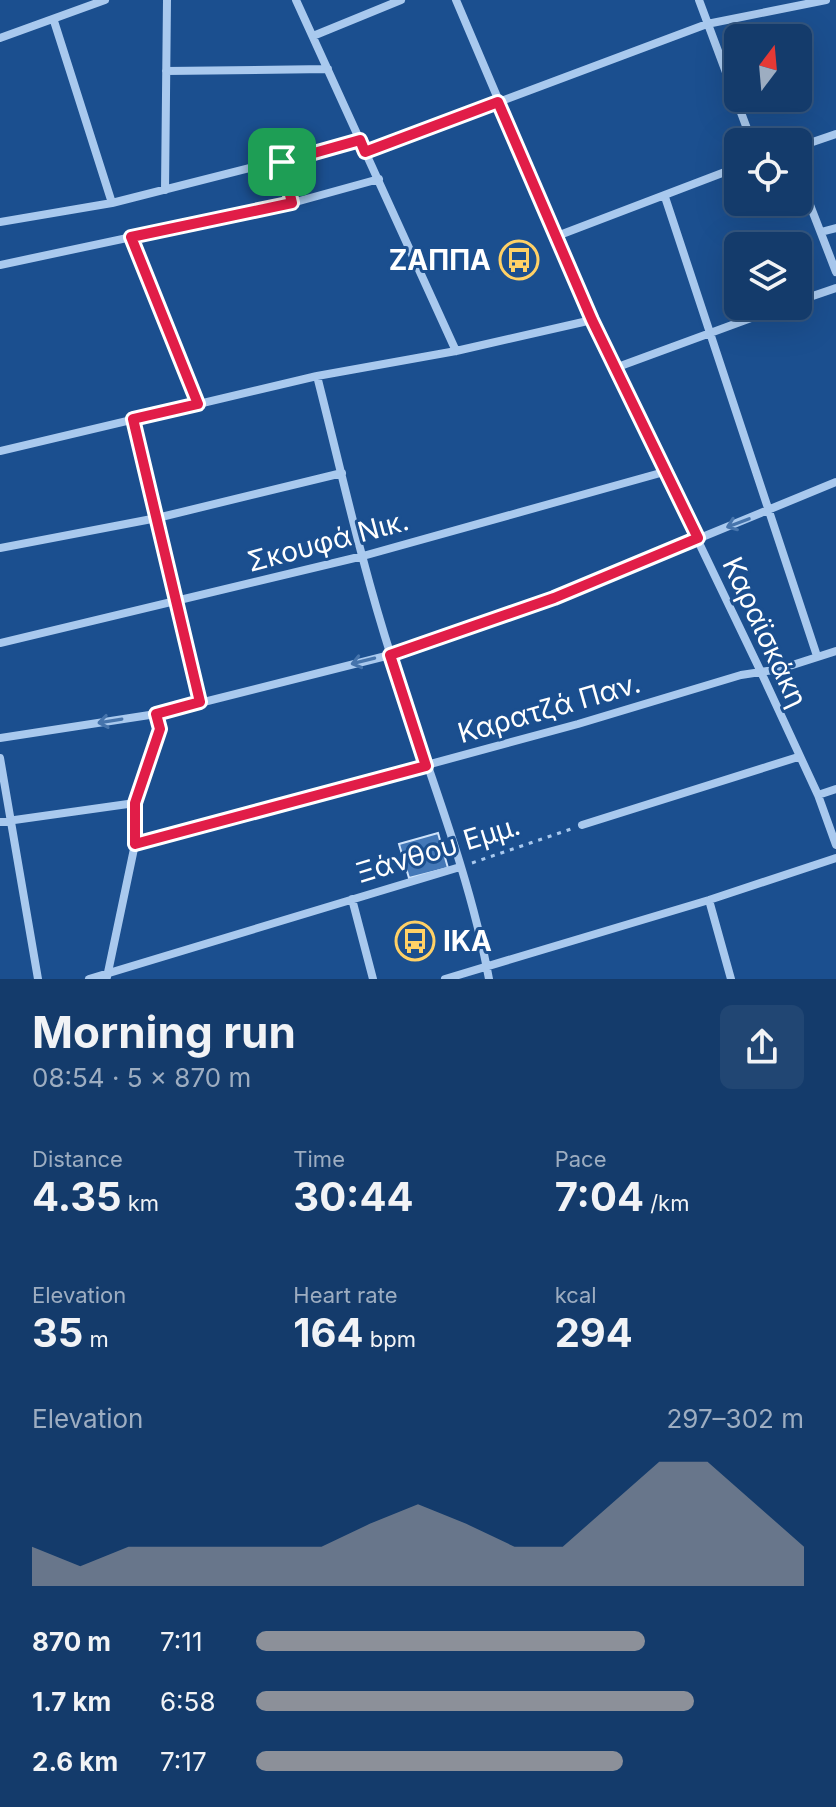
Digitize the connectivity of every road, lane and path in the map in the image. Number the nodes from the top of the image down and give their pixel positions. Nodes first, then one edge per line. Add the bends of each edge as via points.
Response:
1 (105, 0) edge
2 (167, 0) edge
3 (296, 0) edge
4 (401, 0) edge
5 (456, 0) edge
6 (699, 0) edge
7 (826, 0) edge
8 (54, 21) junction
9 (707, 24) junction
10 (313, 36) junction
11 (0, 38) edge
12 (328, 69) junction
13 (166, 71) junction
14 (498, 102) junction
15 (747, 128) edge
16 (836, 134) edge
17 (360, 140) junction
18 (812, 142) edge
19 (365, 152) junction
20 (282, 162) junction
21 (724, 173) edge
22 (379, 179) junction
23 (165, 190) junction
24 (665, 197) junction
25 (112, 203) junction
26 (292, 203) junction
27 (812, 209) edge
28 (0, 222) edge
29 (836, 228) edge
30 (821, 232) junction
31 (557, 236) junction
32 (131, 237) junction
33 (0, 265) edge
34 (836, 272) edge
35 (836, 288) edge
36 (812, 296) edge
37 (592, 320) junction
38 (744, 320) edge
39 (709, 332) junction
40 (456, 351) junction
41 (615, 368) junction
42 (317, 376) junction
43 (198, 404) junction
44 (133, 419) junction
45 (0, 451) edge
46 (664, 472) junction
47 (342, 473) junction
48 (836, 482) edge
49 (771, 510) junction
50 (157, 518) junction
51 (698, 538) junction
52 (0, 548) edge
53 (363, 556) junction
54 (175, 603) junction
55 (0, 643) edge
56 (836, 651) edge
57 (390, 655) junction
58 (817, 656) junction
59 (761, 672) junction
60 (200, 702) junction
61 (156, 714) junction
62 (0, 738) edge
63 (798, 757) junction
64 (0, 758) edge
65 (426, 766) junction
66 (836, 789) edge
67 (818, 795) junction
68 (135, 803) junction
69 (11, 820) junction
70 (0, 822) edge
71 (582, 825) joint
72 (135, 844) junction
73 (836, 845) edge
74 (836, 858) edge
75 (460, 867) junction
76 (352, 899) junction
77 (709, 900) junction
78 (487, 965) junction
79 (107, 977) edge
80 (38, 979) edge
81 (89, 979) edge
82 (373, 979) edge
83 (445, 979) edge
84 (489, 979) edge
85 (731, 979) edge

1 - 8 street
2 - 13 street
3 - 10 street
4 - 10 street
5 - 14 street, Καραϊσκάκη
6 - 9 street
7 - 9 street
8 - 11 street
8 - 25 street
9 - 14 street
9 - 15 street
10 - 12 street
12 - 13 street
12 - 17 street
13 - 23 street
14 - 19 street
14 - 31 street, Καραϊσκάκη
16 - 18 street
17 - 19 street
17 - 20 street
19 - 22 street
20 - 23 street
20 - 26 street
21 - 24 street
22 - 26 street
22 - 40 street
23 - 25 street
24 - 31 street
24 - 39 street
25 - 28 street
26 - 32 street
27 - 30 street
29 - 30 street
30 - 34 street
31 - 37 street, Καραϊσκάκη
32 - 33 street
32 - 43 street
35 - 36 street
37 - 40 street
37 - 41 street, Καραϊσκάκη
38 - 39 street
39 - 41 street
39 - 49 street
40 - 42 street
41 - 46 street, Καραϊσκάκη
42 - 43 street
42 - 47 street
43 - 44 street
44 - 45 street
44 - 50 street
46 - 51 street, Καραϊσκάκη
46 - 53 street, Σκουφά Νικ.
47 - 50 street
47 - 53 street
48 - 49 street
49 -> 51 street
49 - 58 street
50 - 52 street
50 - 54 street
51 - 57 street via 554,598
51 - 59 street, Καραϊσκάκη
53 - 54 street, Σκουφά Νικ.
53 - 57 street
54 - 55 street, Σκουφά Νικ.
54 - 60 street
56 - 58 street, Καρατζά Παν.
57 -> 60 street
57 - 65 street
58 - 59 street, Καρατζά Παν.
59 - 63 street, Καραϊσκάκη
59 - 65 street, Καρατζά Παν.
60 - 61 street
61 -> 62 street
61 - 68 street via 160,729
63 - 67 street, Καραϊσκάκη
63 - 71 street
64 - 69 street
65 - 72 street, Καρατζά Παν.
65 - 75 street
66 - 67 street
67 - 73 street, Καραϊσκάκη
68 - 69 street
68 - 72 street
69 - 70 street
69 - 80 street
71 - 75 path, Ξάνθου Εμμ.
72 - 79 street
74 - 77 street
75 - 76 street, Ξάνθου Εμμ.
75 - 78 street
76 - 79 street, Ξάνθου Εμμ.
76 - 82 street
77 - 78 street
77 - 85 street
78 - 83 street
78 - 84 street
79 - 81 street, Ξάνθου Εμμ.

